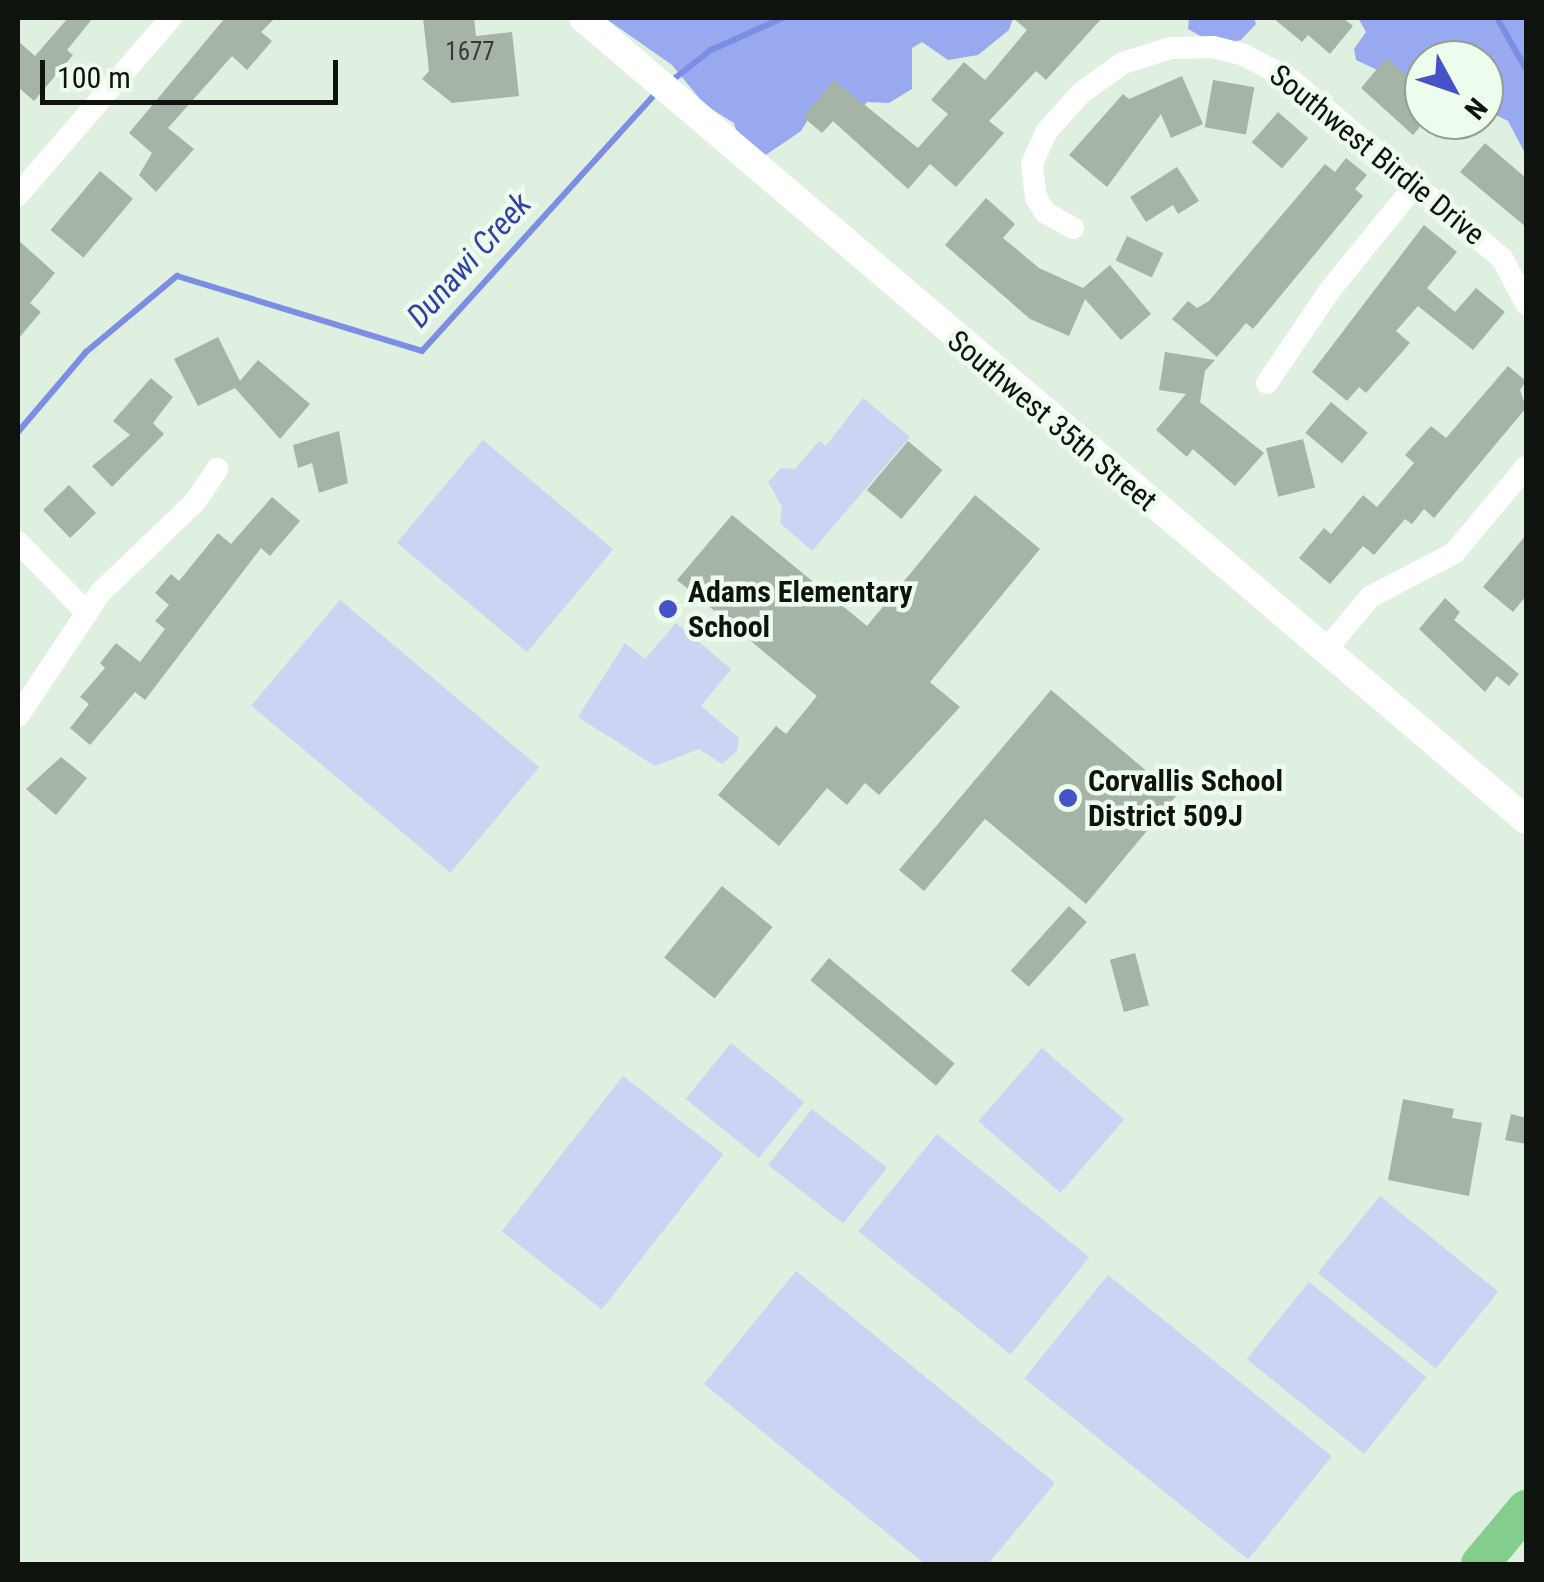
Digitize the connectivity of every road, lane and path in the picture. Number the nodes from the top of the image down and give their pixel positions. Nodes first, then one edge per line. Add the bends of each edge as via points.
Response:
1 (171, 18) edge
2 (583, 18) edge
3 (1416, 184) junction
4 (18, 195) edge
5 (1073, 228) dead end
6 (1526, 304) edge
7 (1268, 383) dead end
8 (1526, 467) edge
9 (217, 469) dead end
10 (18, 542) edge
11 (88, 613) junction
12 (1326, 651) junction
13 (18, 716) edge
14 (1526, 820) edge
15 (1526, 1508) edge
16 (1480, 1564) edge

1 - 4 street
2 - 12 street, Southwest 35th Street
3 - 5 street, Southwest Birdie Drive via 1273,68 1213,47 1172,48 1105,73 1038,144 1036,198 1046,213
3 - 6 street, Southwest Birdie Drive via 1502,258
3 - 7 street via 1330,290
8 - 12 street via 1454,552 1370,597
9 - 11 street via 195,502 100,593
10 - 11 street
11 - 13 street
12 - 14 street, Southwest 35th Street
15 - 16 highway

